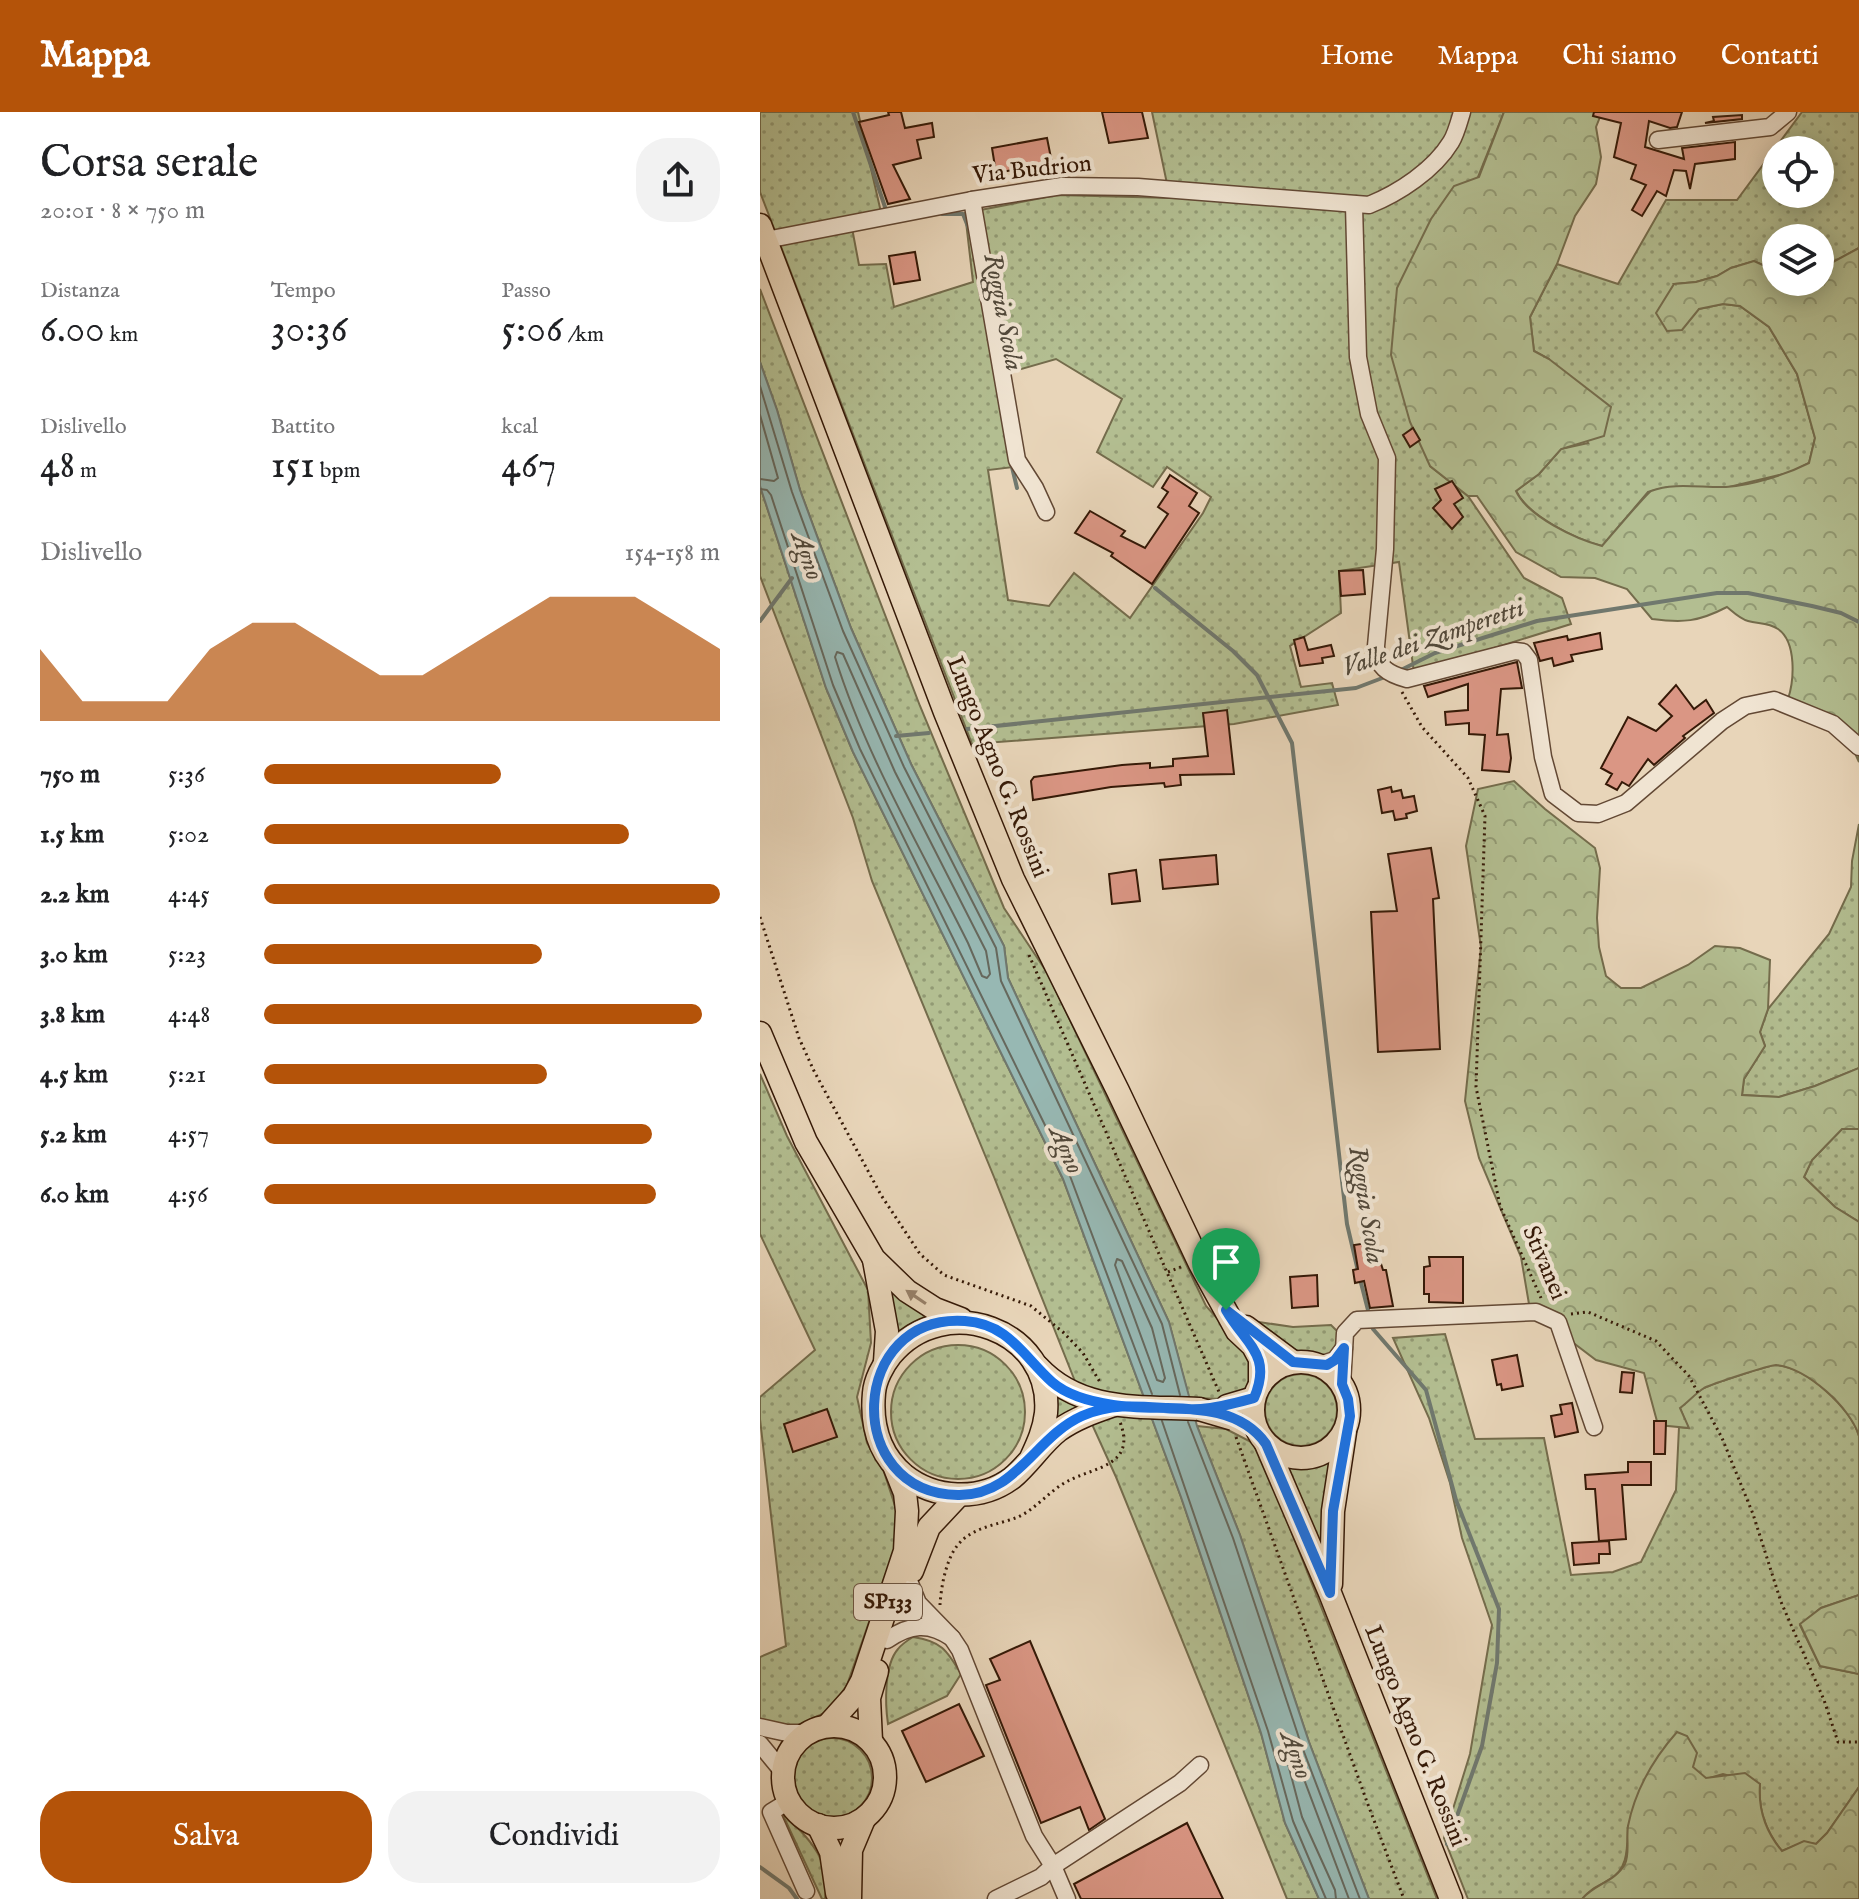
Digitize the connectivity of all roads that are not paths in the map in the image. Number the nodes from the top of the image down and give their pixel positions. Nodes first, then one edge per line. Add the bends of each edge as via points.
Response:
1 (1462, 112) edge
2 (1788, 112) edge
3 (1658, 140) dead end
4 (972, 200) junction
5 (1354, 205) junction
6 (763, 232) edge
7 (1046, 512) dead end
8 (1859, 747) edge
9 (760, 1033) edge
10 (874, 1259) junction
11 (1226, 1310) junction
12 (966, 1321) junction
13 (1344, 1348) junction
14 (1032, 1360) junction
15 (885, 1362) junction
16 (1293, 1362) junction
17 (1319, 1365) junction
18 (1342, 1384) junction
19 (1257, 1391) junction
20 (1111, 1403) junction
21 (1231, 1419) junction
22 (1594, 1427) dead end
23 (1345, 1432) junction
24 (1262, 1438) junction
25 (1031, 1458) junction
26 (895, 1467) junction
27 (959, 1495) junction
28 (909, 1581) junction
29 (1330, 1593) junction
30 (952, 1638) junction
31 (887, 1640) junction
32 (760, 1727) edge
33 (817, 1730) junction
34 (871, 1741) junction
35 (760, 1744) edge
36 (1200, 1765) dead end
37 (783, 1772) junction
38 (789, 1801) junction
39 (864, 1819) junction
40 (818, 1825) junction
41 (1053, 1866) junction
42 (806, 1891) dead end
43 (838, 1899) edge
44 (850, 1899) edge
45 (996, 1899) edge
46 (1067, 1899) edge
47 (1451, 1899) edge

1 - 5 street via 1451,142 1430,168 1383,199
2 - 3 street via 1770,127
4 - 5 street, Via Budrion via 1062,186
4 - 6 street, Via Budrion
4 - 7 street via 1017,460
5 - 8 street via 1358,357 1369,414 1387,458 1376,658 1380,666 1407,679 1523,652 1529,660 1553,794 1578,813 1598,814 1626,803 1745,706 1774,700 1833,724
6 - 11 main road, Lungo Agno G. Rossini via 1013,879
9 - 10 main road, SP133 via 806,1142
12 -> 10 main road, SP133 via 907,1291
10 - 15 main road, SP133 via 887,1331
11 - 16 main road, Lungo Agno G. Rossini
11 - 19 main road, Lungo Agno G. Rossini via 1260,1359
12 - 14 main road, SP133 via 991,1327
12 - 15 main road, SP133 via 920,1330
13 - 17 street via 1335,1360
13 - 18 street
13 - 22 street via 1345,1333 1357,1320 1536,1312 1558,1322
14 - 20 main road via 1053,1383 1076,1396
14 - 25 main road via 1043,1384 1046,1410
15 - 26 main road, SP133 via 874,1388 872,1416 879,1443
16 - 17 main road
16 - 19 main road via 1280,1366
17 - 18 main road
18 - 23 main road, Lungo Agno G. Rossini via 1350,1416
19 - 21 main road
19 - 24 main road, Lungo Agno G. Rossini via 1254,1421
20 - 21 main road, bridge via 1199,1409
20 - 25 main road via 1069,1423
21 - 24 main road
23 - 24 main road via 1323,1454 1308,1458 1277,1452
23 - 29 main road, Lungo Agno G. Rossini via 1333,1511
24 - 29 main road, Lungo Agno G. Rossini
25 - 27 main road, SP133 via 987,1491
26 - 27 main road, SP133 via 935,1492
26 - 33 main road, SP133 via 906,1502 905,1551 862,1681 854,1696
27 - 28 main road, SP133 via 929,1527
28 - 30 street via 918,1603
28 - 31 main road, SP133
29 - 47 main road, Lungo Agno G. Rossini
30 - 31 street via 939,1629 912,1627
30 - 41 street via 1034,1836
31 - 34 main road, SP133 via 869,1698
32 - 33 street via 787,1733
33 - 34 main road via 843,1726
33 - 37 main road via 795,1743
34 - 39 main road via 885,1782 882,1796
35 - 37 street
36 - 41 street
37 - 38 main road
38 - 40 main road
38 - 42 street via 771,1812
39 - 40 main road via 834,1828
39 - 44 main road via 849,1862
40 - 43 main road via 831,1852
41 - 45 street
41 - 46 street

